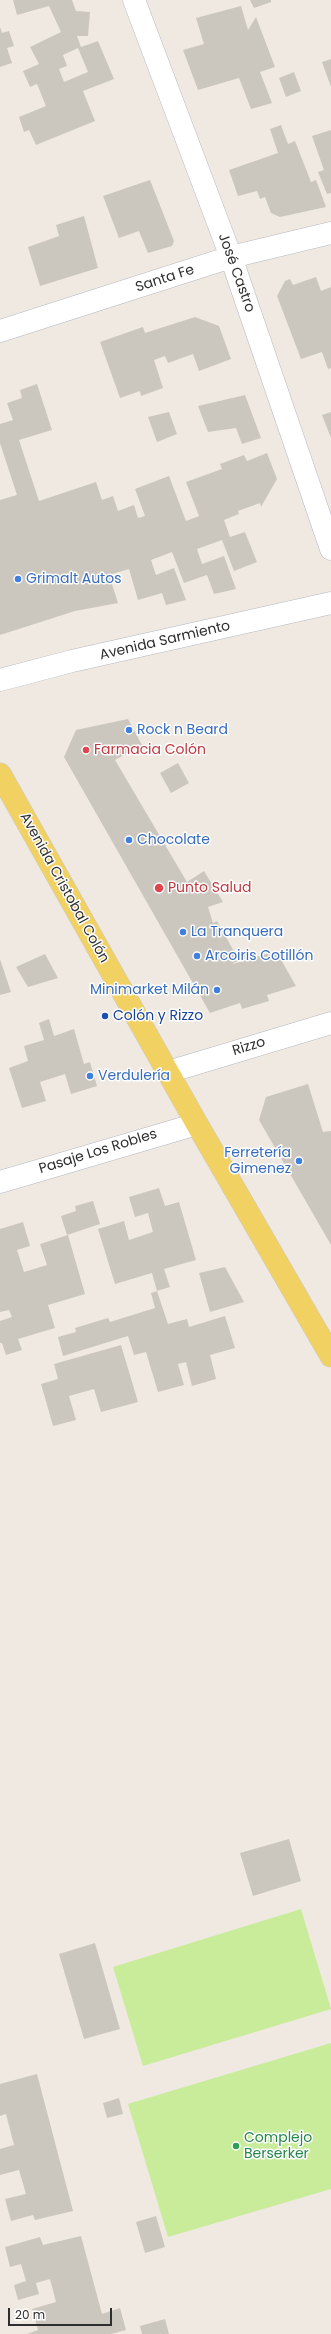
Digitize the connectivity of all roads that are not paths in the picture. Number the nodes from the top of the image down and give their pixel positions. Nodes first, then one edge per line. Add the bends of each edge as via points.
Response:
1 (134, 0) edge
2 (331, 232) edge
3 (231, 258) junction
4 (0, 331) edge
5 (331, 549) edge
6 (331, 603) edge
7 (0, 680) edge
8 (0, 774) edge
9 (331, 1023) edge
10 (168, 1072) junction
11 (197, 1124) junction
12 (0, 1182) edge
13 (331, 1356) edge

1 - 3 street, José Castro
2 - 3 street, Santa Fe
3 - 4 street, Santa Fe
3 - 5 street, José Castro
6 - 7 street, Avenida Sarmiento via 72,661
8 - 10 main road, Avenida Cristobal Colón
9 - 10 street, Rizzo
10 - 11 main road, Avenida Cristobal Colón
11 - 12 street, Pasaje Los Robles
11 - 13 main road, Avenida Cristobal Colón

